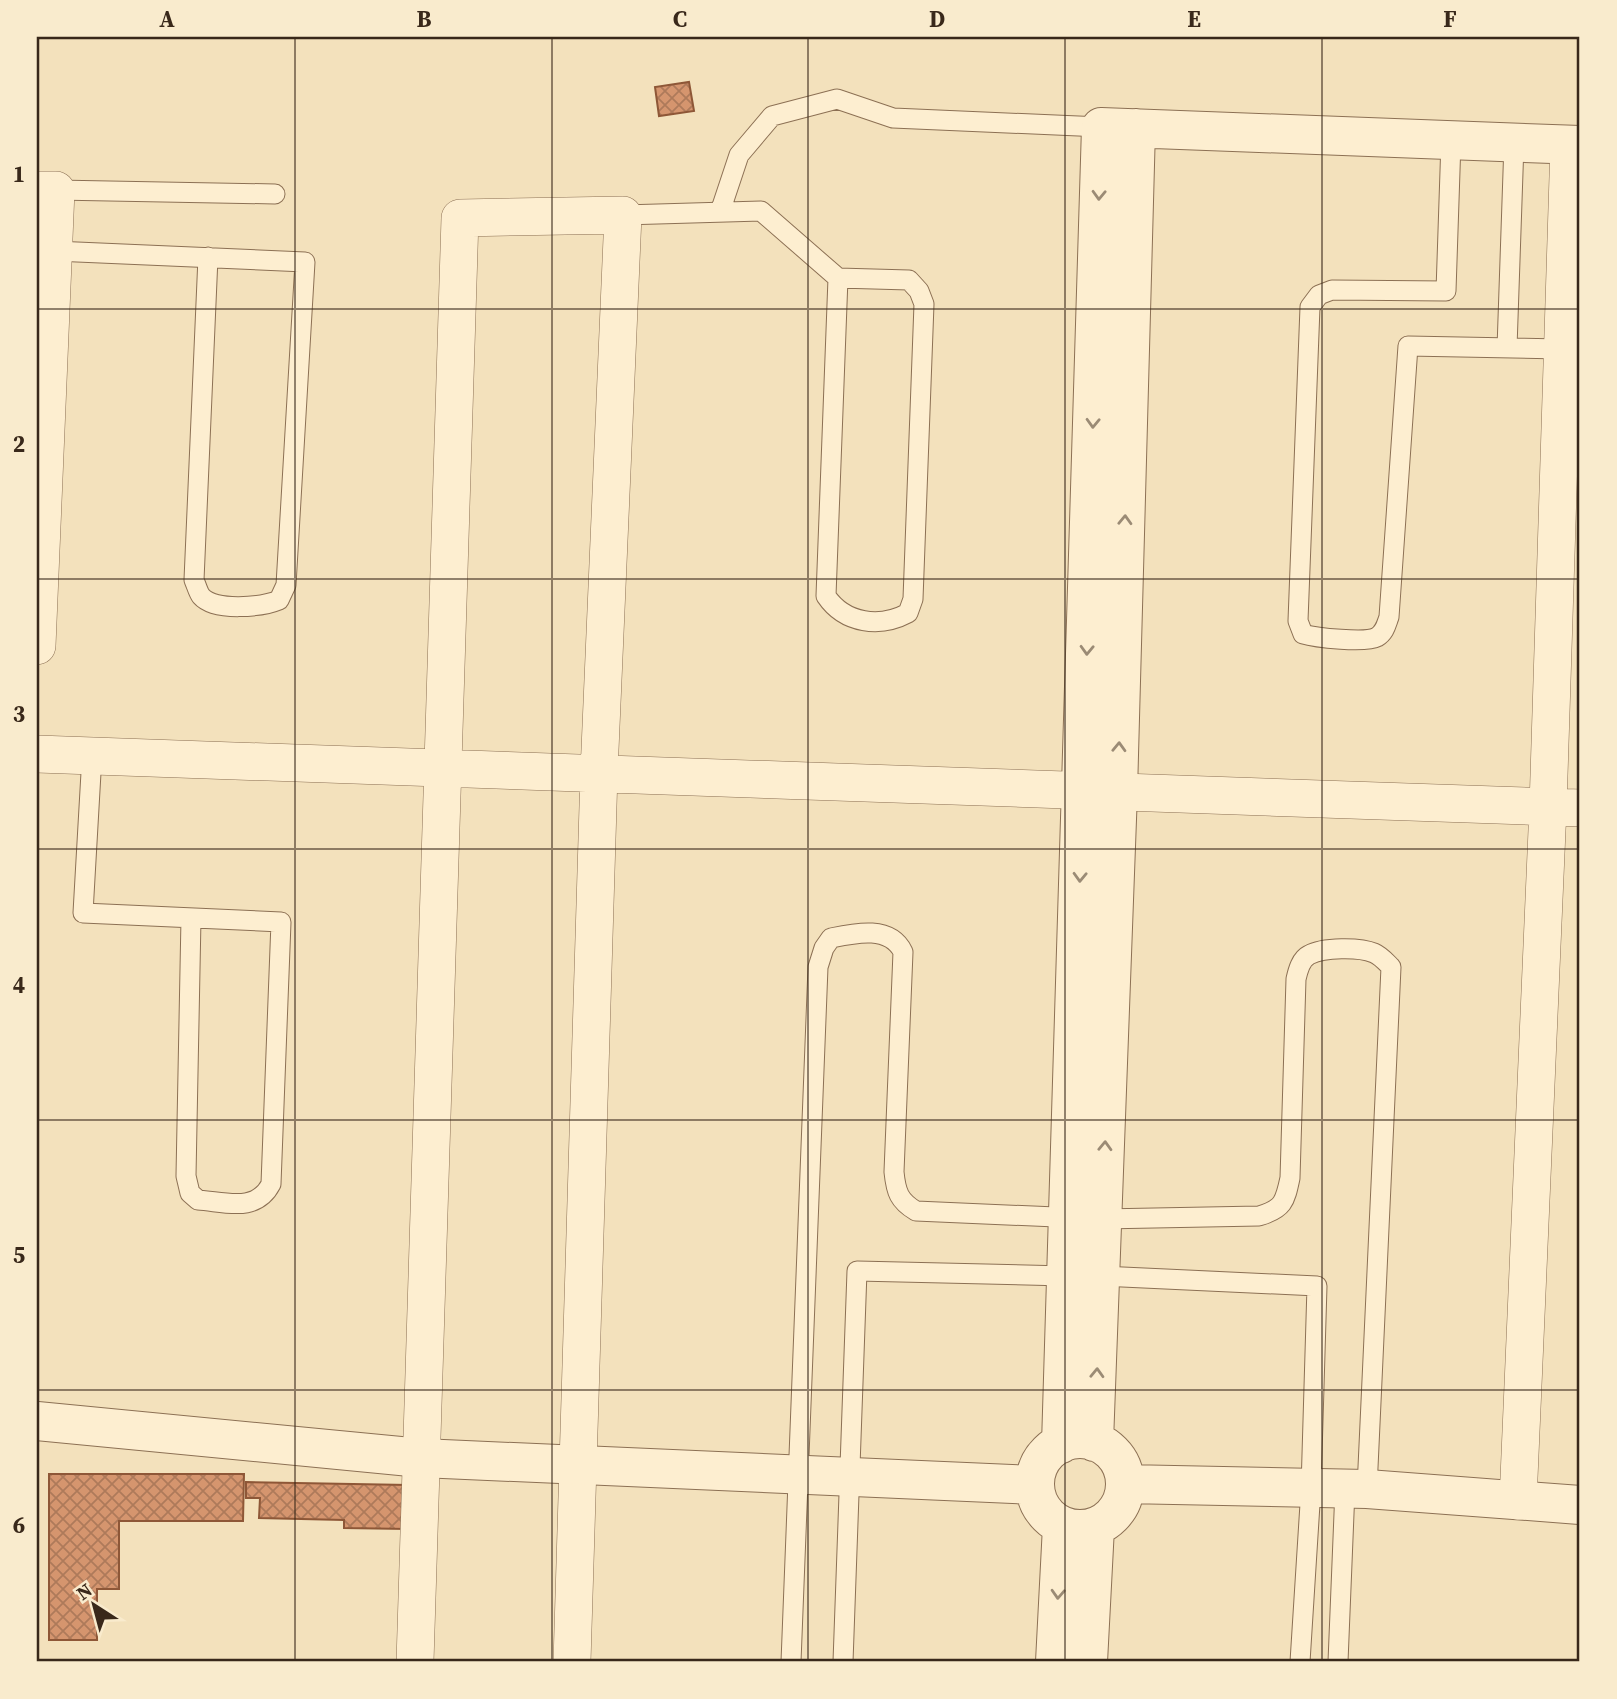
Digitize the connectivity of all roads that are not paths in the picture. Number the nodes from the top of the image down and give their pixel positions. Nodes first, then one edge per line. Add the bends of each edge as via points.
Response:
1 (1119, 128) junction
2 (1451, 141) junction
3 (1514, 143) junction
4 (1574, 145) edge
5 (46, 190) edge
6 (275, 194) dead end
7 (720, 212) junction
8 (623, 215) junction
9 (54, 251) junction
10 (208, 257) junction
11 (838, 278) junction
12 (1507, 348) junction
13 (1562, 349) junction
14 (37, 646) edge
15 (37, 754) edge
16 (92, 755) junction
17 (443, 770) junction
18 (599, 773) junction
19 (1100, 792) junction
20 (1564, 807) edge
21 (191, 918) junction
22 (1085, 1218) junction
23 (1083, 1276) junction
24 (37, 1421) edge
25 (1077, 1443) junction
26 (421, 1458) junction
27 (579, 1463) junction
28 (796, 1474) junction
29 (849, 1476) junction
30 (1125, 1484) junction
31 (1035, 1485) junction
32 (1341, 1489) junction
33 (1518, 1501) junction
34 (1580, 1505) edge
35 (1078, 1526) junction
36 (415, 1662) edge
37 (572, 1662) edge
38 (791, 1662) edge
39 (843, 1662) edge
40 (1055, 1662) edge
41 (1088, 1662) edge
42 (1300, 1662) edge
43 (1338, 1662) edge

1 - 2 street
1 - 7 lane via 893,118 838,99 772,116 739,155
1 - 19 street
2 - 3 street
2 - 12 lane via 1446,290 1332,289 1318,295 1310,307 1298,621 1303,634 1374,639 1384,631 1408,346
3 - 4 street
3 - 12 lane
4 - 13 street
5 - 6 lane
5 - 9 street
7 - 8 lane
7 - 11 lane via 761,211
8 - 17 street via 460,218
8 - 18 street
9 - 10 lane
9 - 14 street
10 - 10 lane via 194,580 201,595 213,604 261,607 279,600 286,584 305,262
11 - 11 lane via 826,596 836,611 850,618 891,622 908,613 913,598 924,304 909,280
12 - 13 lane
13 - 20 street
15 - 16 street
16 - 17 street
16 - 21 lane via 83,913
17 - 18 street
17 - 26 street
18 - 19 street
18 - 27 street
19 - 20 street
19 - 22 street
20 - 33 street
21 - 21 lane via 281,922 271,1184 255,1203 198,1200 190,1193 186,1176
22 - 23 street
22 - 28 lane via 916,1211 902,1202 894,1172 903,952 898,941 882,933 831,938 818,967
22 - 32 lane via 1259,1216 1276,1211 1286,1197 1290,1178 1300,965 1308,955 1325,950 1371,951 1381,956 1391,967 1391,989
23 - 25 street
23 - 29 lane via 857,1271
23 - 32 lane via 1317,1286
24 - 26 street
25 - 30 street via 1116,1458
25 - 31 street via 1041,1460
26 - 27 street
26 - 36 street
27 - 28 street
27 - 37 street
28 - 29 street
28 - 38 lane
29 - 31 street
29 - 39 lane
30 - 32 street
30 - 35 street via 1117,1510
31 - 35 street via 1042,1509
32 - 33 street
32 - 42 lane
32 - 43 lane
33 - 34 street
35 -> 40 street
35 - 41 street

